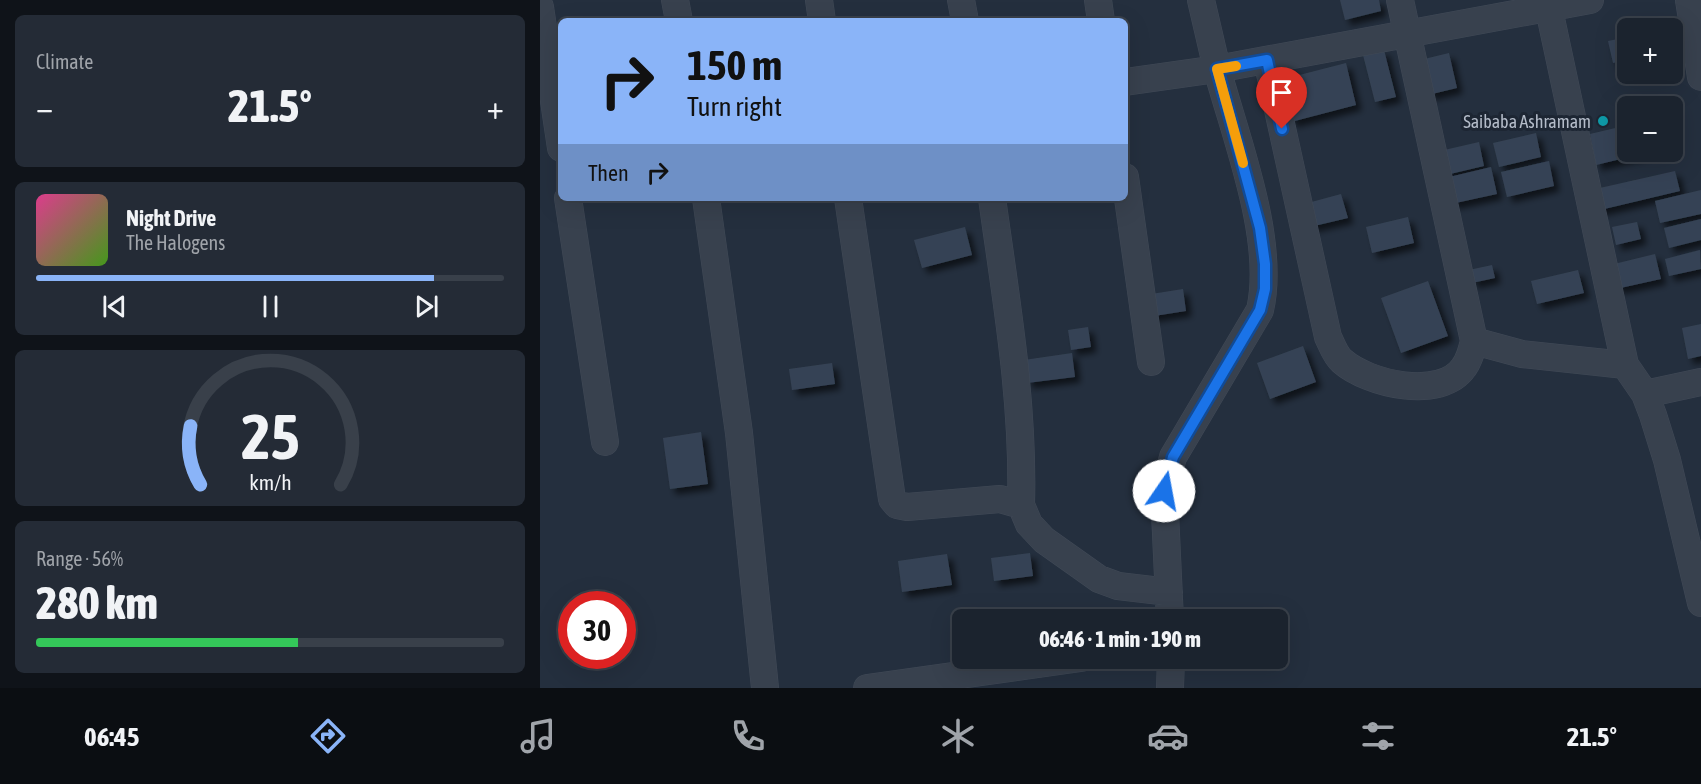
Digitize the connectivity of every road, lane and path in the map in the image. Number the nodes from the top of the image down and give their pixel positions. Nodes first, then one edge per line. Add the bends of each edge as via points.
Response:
1 (675, 0) edge
2 (819, 0) edge
3 (961, 0) edge
4 (1098, 0) edge
5 (1201, 0) edge
6 (1400, 0) edge
7 (1590, 0) edge
8 (1689, 0) edge
9 (1548, 4) edge
10 (540, 7) edge
11 (678, 18) edge
12 (822, 18) edge
13 (964, 18) edge
14 (1101, 18) edge
15 (1407, 33) junction
16 (1267, 60) junction
17 (1217, 69) junction
18 (1701, 77) edge
19 (1128, 82) edge
20 (558, 128) edge
21 (1128, 198) edge
22 (568, 201) edge
23 (706, 201) edge
24 (848, 201) edge
25 (992, 201) edge
26 (1474, 341) junction
27 (1151, 362) dead end
28 (1624, 365) junction
29 (1701, 382) edge
30 (1645, 394) junction
31 (605, 442) dead end
32 (1021, 505) junction
33 (1169, 592) junction
34 (1701, 603) edge
35 (1170, 609) edge
36 (1003, 669) edge
37 (1171, 669) edge
38 (765, 688) edge
39 (867, 688) edge
40 (1170, 688) edge

1 - 11 street
2 - 12 street
3 - 13 street
4 - 14 street
5 - 17 street
6 - 15 street
7 - 9 street
8 - 18 street
9 - 15 street
9 - 28 street
10 - 20 street
15 - 16 street
15 - 26 street
16 - 17 street
16 - 26 street via 1328,337 1339,359 1382,383 1418,386 1452,377 1463,368
17 - 19 street
17 - 33 street via 1260,228 1265,289 1260,310 1167,472 1164,491
21 - 27 street
22 - 31 street
23 - 38 street via 738,433
24 - 32 street via 892,499 907,507 1000,499
25 - 32 street via 1018,384 1023,451
26 - 28 street via 1522,354
28 - 30 street
29 - 30 street
30 - 34 street via 1667,460
32 - 33 street via 1029,524 1044,540 1099,579 1118,586
33 - 35 street
36 - 39 street
37 - 40 street

